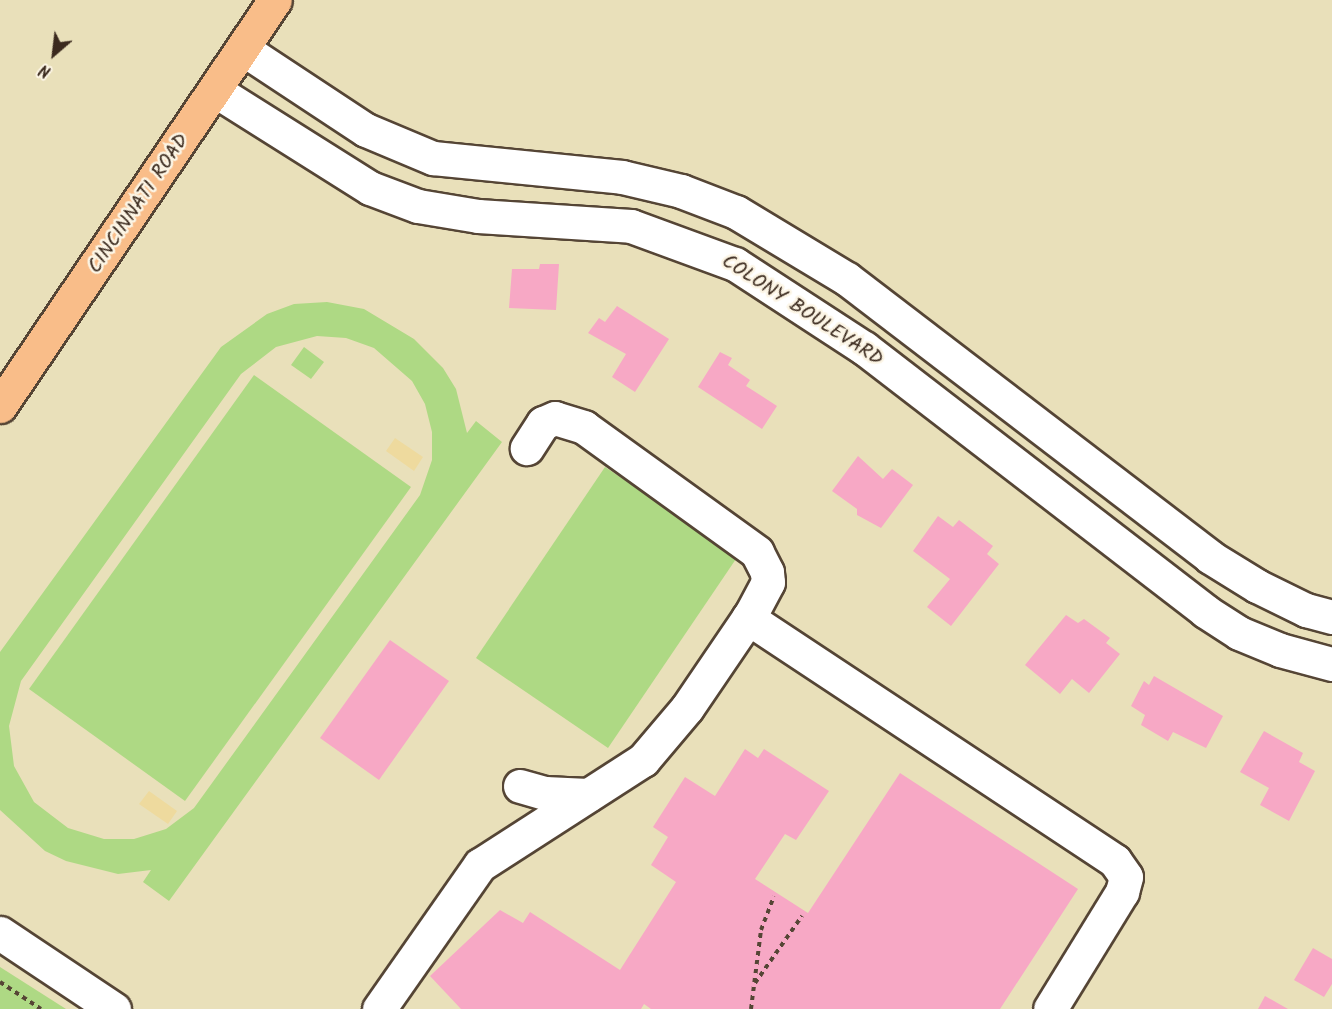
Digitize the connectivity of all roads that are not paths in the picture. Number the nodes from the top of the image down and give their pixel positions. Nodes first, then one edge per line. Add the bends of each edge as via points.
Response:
1 (275, 0) edge
2 (243, 49) junction
3 (216, 91) junction
4 (0, 406) edge
5 (527, 448) dead end
6 (1332, 617) edge
7 (748, 618) junction
8 (1332, 664) edge
9 (520, 786) junction
10 (588, 795) junction
11 (550, 818) junction
12 (504, 847) junction
13 (0, 933) edge
14 (114, 1009) edge
15 (380, 1009) edge
16 (1050, 1009) edge

1 - 2 main road, CINCINNATI ROAD
2 - 3 main road, CINCINNATI ROAD
2 - 6 street via 366,130 433,158 622,177 736,212 847,279 1210,557 1257,586 1306,610
3 - 4 main road, CINCINNATI ROAD
3 - 8 street, COLONY BOULEVARD via 370,188 418,206 478,216 631,226 735,264 864,348 1204,612 1280,650
5 - 7 street via 543,423 555,418 584,427 757,552 768,572 768,582
7 - 10 street via 687,708 643,760
7 - 16 street via 1115,861 1126,877 1122,892
9 - 10 street via 545,793
9 - 11 street
9 - 12 street via 523,817
10 - 11 street
11 - 12 street
12 - 15 street via 468,880
13 - 14 street

